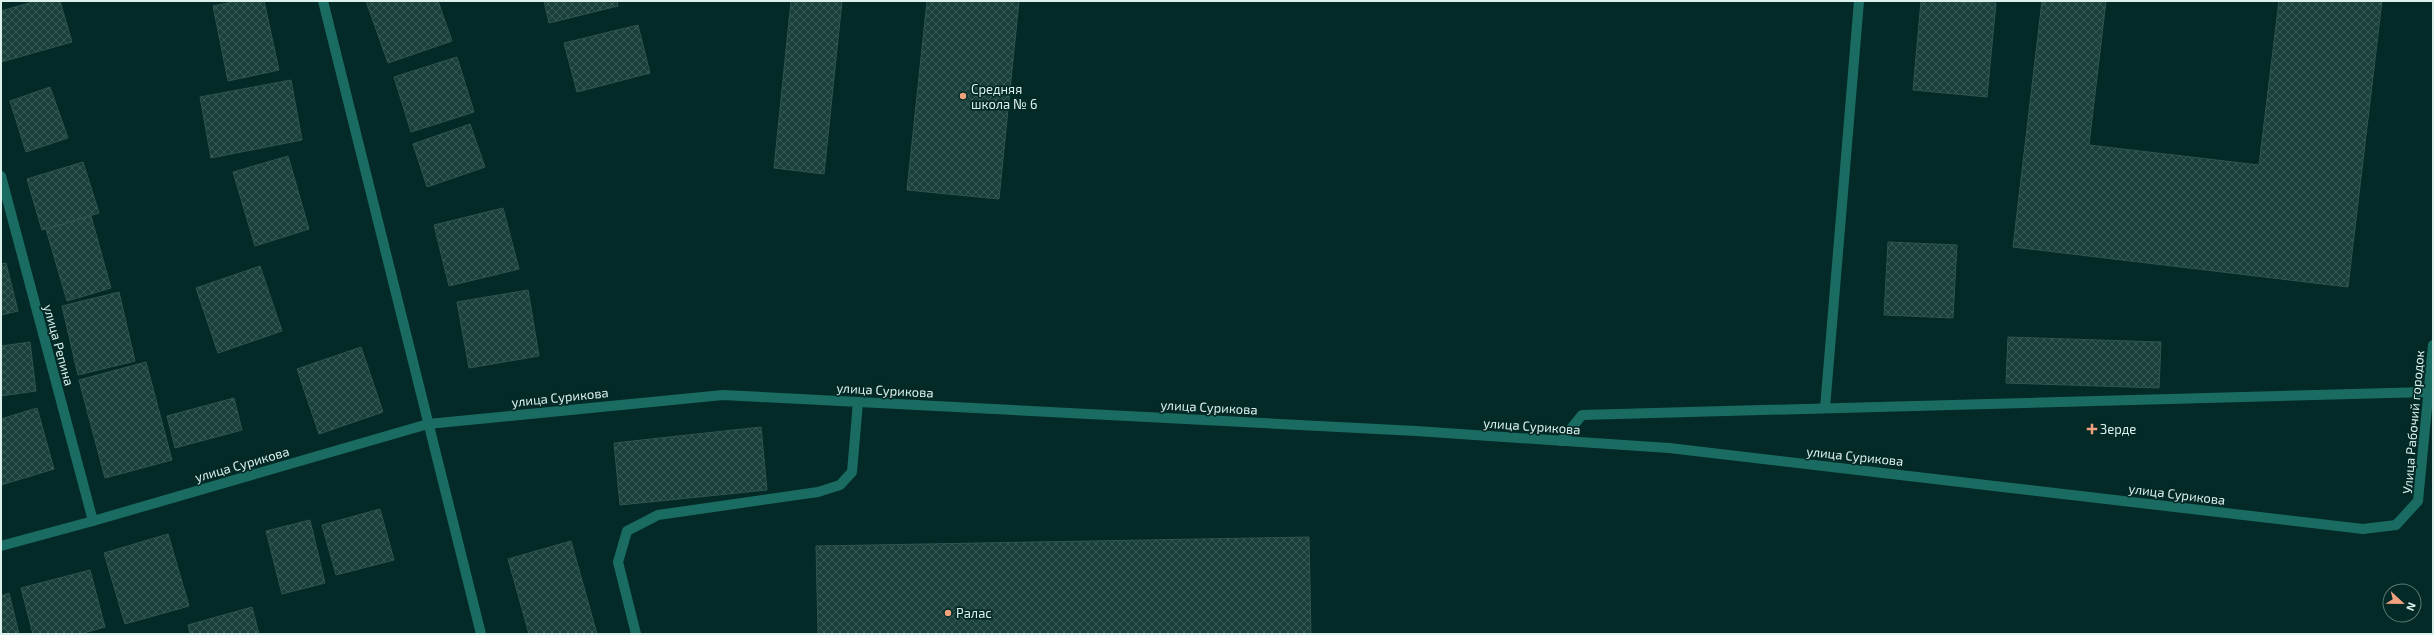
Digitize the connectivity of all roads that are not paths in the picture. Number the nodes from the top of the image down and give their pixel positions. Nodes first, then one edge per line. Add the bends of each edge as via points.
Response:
1 (323, 1) edge
2 (1860, 1) edge
3 (1, 176) edge
4 (2433, 345) edge
5 (2428, 392) junction
6 (858, 402) junction
7 (1825, 408) junction
8 (428, 424) junction
9 (1561, 441) junction
10 (2418, 501) joint
11 (92, 521) junction
12 (1, 546) edge
13 (481, 634) edge
14 (636, 634) edge

1 - 8 street
2 - 7 street
3 - 11 street, улица Репина
4 - 5 street, Улица Рабочий городок
5 - 7 street
5 - 10 street, Улица Рабочий городок
6 - 8 street, улица Сурикова via 723,395
6 - 9 street, улица Сурикова
6 - 14 street via 852,472 840,485 818,492 658,516 627,531 618,562
7 - 9 street via 1582,415
8 - 11 street, улица Сурикова
8 - 13 street
9 - 10 street, улица Сурикова via 1677,449 2363,529 2396,525
11 - 12 street, улица Сурикова

